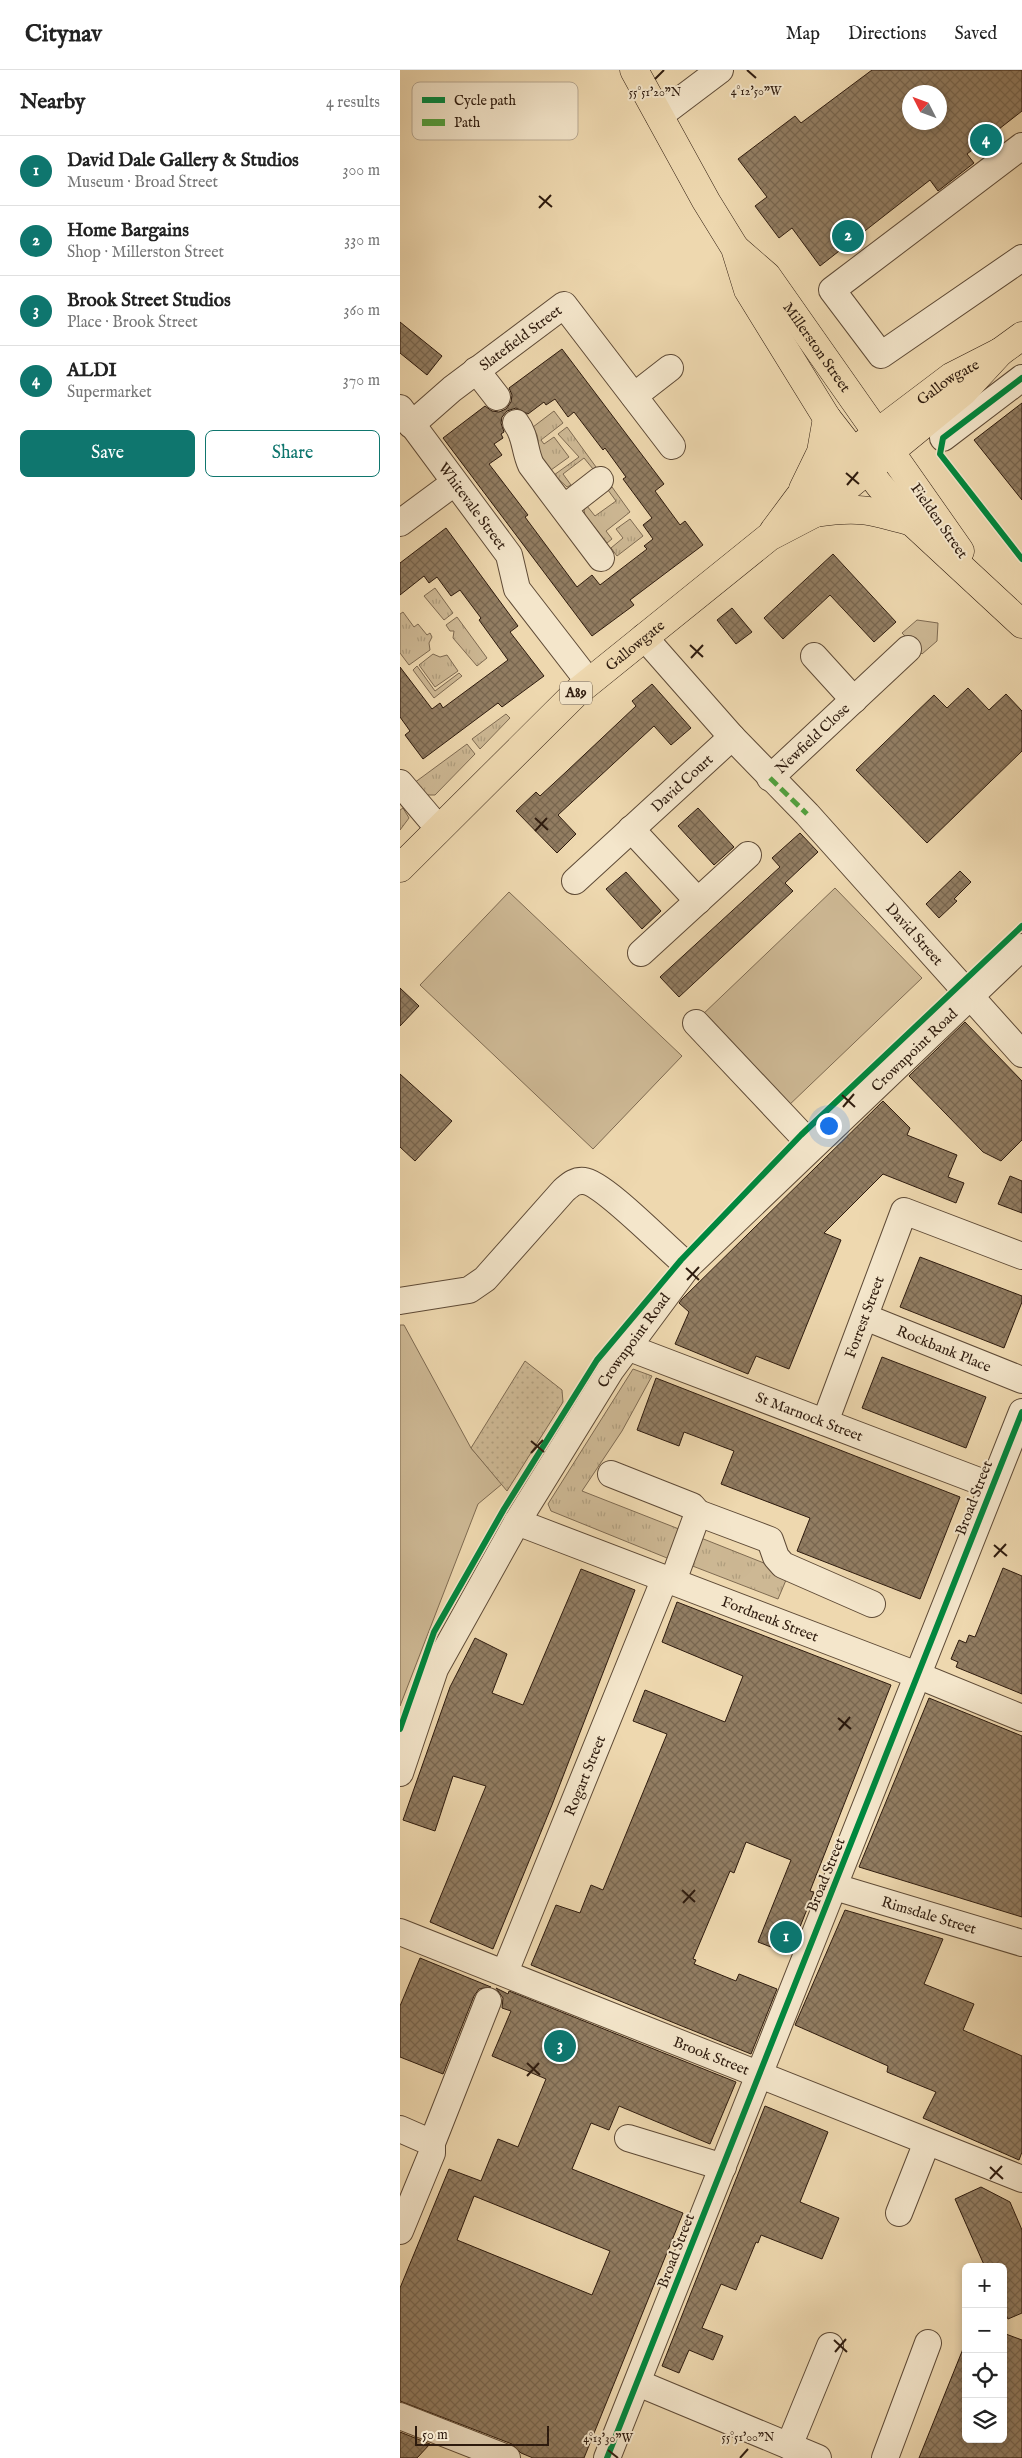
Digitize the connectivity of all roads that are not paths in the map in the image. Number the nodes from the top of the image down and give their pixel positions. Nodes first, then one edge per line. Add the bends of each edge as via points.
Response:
1 (634, 70) edge
2 (720, 70) edge
3 (659, 116) junction
4 (1022, 146) edge
5 (735, 248) junction
6 (1022, 258) edge
7 (1022, 336) edge
8 (670, 368) dead end
9 (476, 370) junction
10 (1022, 378) edge
11 (634, 396) junction
12 (497, 397) dead end
13 (406, 417) edge
14 (827, 418) junction
15 (516, 423) dead end
16 (943, 438) dead end
17 (884, 442) junction
18 (672, 446) dead end
19 (860, 461) junction
20 (600, 480) dead end
21 (454, 483) junction
22 (807, 505) junction
23 (564, 508) junction
24 (912, 522) junction
25 (400, 523) edge
26 (601, 558) dead end
27 (987, 590) junction
28 (1022, 624) edge
29 (644, 637) junction
30 (908, 650) dead end
31 (814, 656) dead end
32 (589, 682) junction
33 (854, 700) junction
34 (732, 737) junction
35 (770, 778) junction
36 (400, 783) edge
37 (631, 828) junction
38 (439, 829) junction
39 (748, 855) dead end
40 (400, 868) edge
41 (575, 881) dead end
42 (698, 900) junction
43 (1022, 947) edge
44 (641, 953) dead end
45 (971, 997) junction
46 (696, 1023) dead end
47 (1022, 1054) edge
48 (812, 1146) junction
49 (1022, 1256) edge
50 (688, 1266) junction
51 (400, 1301) edge
52 (865, 1317) junction
53 (627, 1348) junction
54 (1022, 1380) edge
55 (1022, 1412) edge
56 (825, 1422) junction
57 (611, 1474) dead end
58 (992, 1486) junction
59 (698, 1513) junction
60 (517, 1522) junction
61 (669, 1579) junction
62 (872, 1604) dead end
63 (917, 1675) junction
64 (1022, 1718) edge
65 (400, 1773) edge
66 (835, 1887) junction
67 (400, 1932) edge
68 (1022, 1944) edge
69 (505, 1972) junction
70 (488, 2001) dead end
71 (759, 2074) junction
72 (400, 2129) edge
73 (628, 2138) dead end
74 (927, 2142) junction
75 (432, 2148) junction
76 (723, 2167) junction
77 (1022, 2178) edge
78 (899, 2213) dead end
79 (400, 2231) edge
80 (928, 2343) dead end
81 (830, 2346) dead end
82 (638, 2383) junction
83 (400, 2416) edge
84 (789, 2446) junction
85 (507, 2458) edge
86 (607, 2458) edge
87 (818, 2458) edge
88 (885, 2458) edge

1 - 3 main road, Millerston Street
2 - 3 street
3 - 5 main road, Millerston Street
4 - 6 street via 832,290 881,356
5 - 14 main road, Millerston Street via 748,290
5 - 17 main road, Millerston Street via 767,276
7 - 17 main road, Gallowgate / A89 via 1000,352 951,377
8 - 11 street
9 - 11 street, Slatefield Street via 564,304
9 - 12 street
9 - 13 street, Slatefield Street
10 - 16 street
11 - 18 street, Slatefield Street
13 - 21 street, Whitevale Street
14 - 19 main road, Millerston Street
14 - 22 main road
15 - 23 street via 523,433 531,465
17 - 19 main road, Gallowgate / A89
17 - 27 main road, Fielden Street
19 - 22 main road, Gallowgate / A89
19 - 24 main road, Fielden Street
20 - 23 street
21 - 25 street
21 - 32 street, Whitevale Street via 509,555 517,589
22 - 24 main road, Fielden Street via 868,509
22 - 29 main road, Gallowgate / A89
23 - 26 street
24 - 27 main road, Fielden Street
27 - 28 main road, Fielden Street
29 - 32 main road, Gallowgate / A89
29 - 34 street
30 - 33 street, Newfield Close
31 - 33 street, Newfield Close
32 - 38 main road, Gallowgate / A89 via 529,737
33 - 35 street, Newfield Close
34 - 35 street
34 - 37 street, David Court
35 - 45 street, David Street via 807,814
36 - 38 street
37 - 41 street, David Court
37 - 42 street
38 - 40 main road, Gallowgate / A89
39 - 42 street
42 - 44 street
43 - 45 street, Crownpoint Road
45 - 47 street, David Street
45 - 48 street, Crownpoint Road
46 - 48 street
48 - 50 street, Crownpoint Road
49 - 52 street, Forrest Street via 904,1211
50 - 51 street via 614,1199 592,1183 574,1182 485,1279 469,1290
50 - 53 street, Crownpoint Road
52 - 54 street, Rockbank Place
52 - 56 street, Forrest Street
53 - 56 street, St Marnock Street
53 - 60 street, Crownpoint Road
55 - 58 street, Broad Street
56 - 58 street, St Marnock Street
57 - 59 street via 692,1506
58 - 63 street, Broad Street
59 - 61 street, Rogart Street
59 - 62 street via 770,1540 776,1557 783,1565
60 - 61 street, Fordneuk Street
60 - 65 street, Crownpoint Road via 435,1669
61 - 63 street, Fordneuk Street
61 - 69 street, Rogart Street
63 - 64 street, Fordneuk Street
63 - 66 street, Broad Street
66 - 68 street, Rimsdale Street
66 - 71 street, Broad Street
67 - 69 street, Brook Street
69 - 71 street, Brook Street
70 - 75 street
71 - 74 street, Brook Street
71 - 76 street, Broad Street
72 - 75 street
73 - 76 street
74 - 77 street, Brook Street
74 - 78 street
75 - 79 street
76 - 82 street, Broad Street
80 - 88 street
81 - 84 street
82 - 84 street
82 - 86 street, Broad Street
83 - 85 street
84 - 87 street

